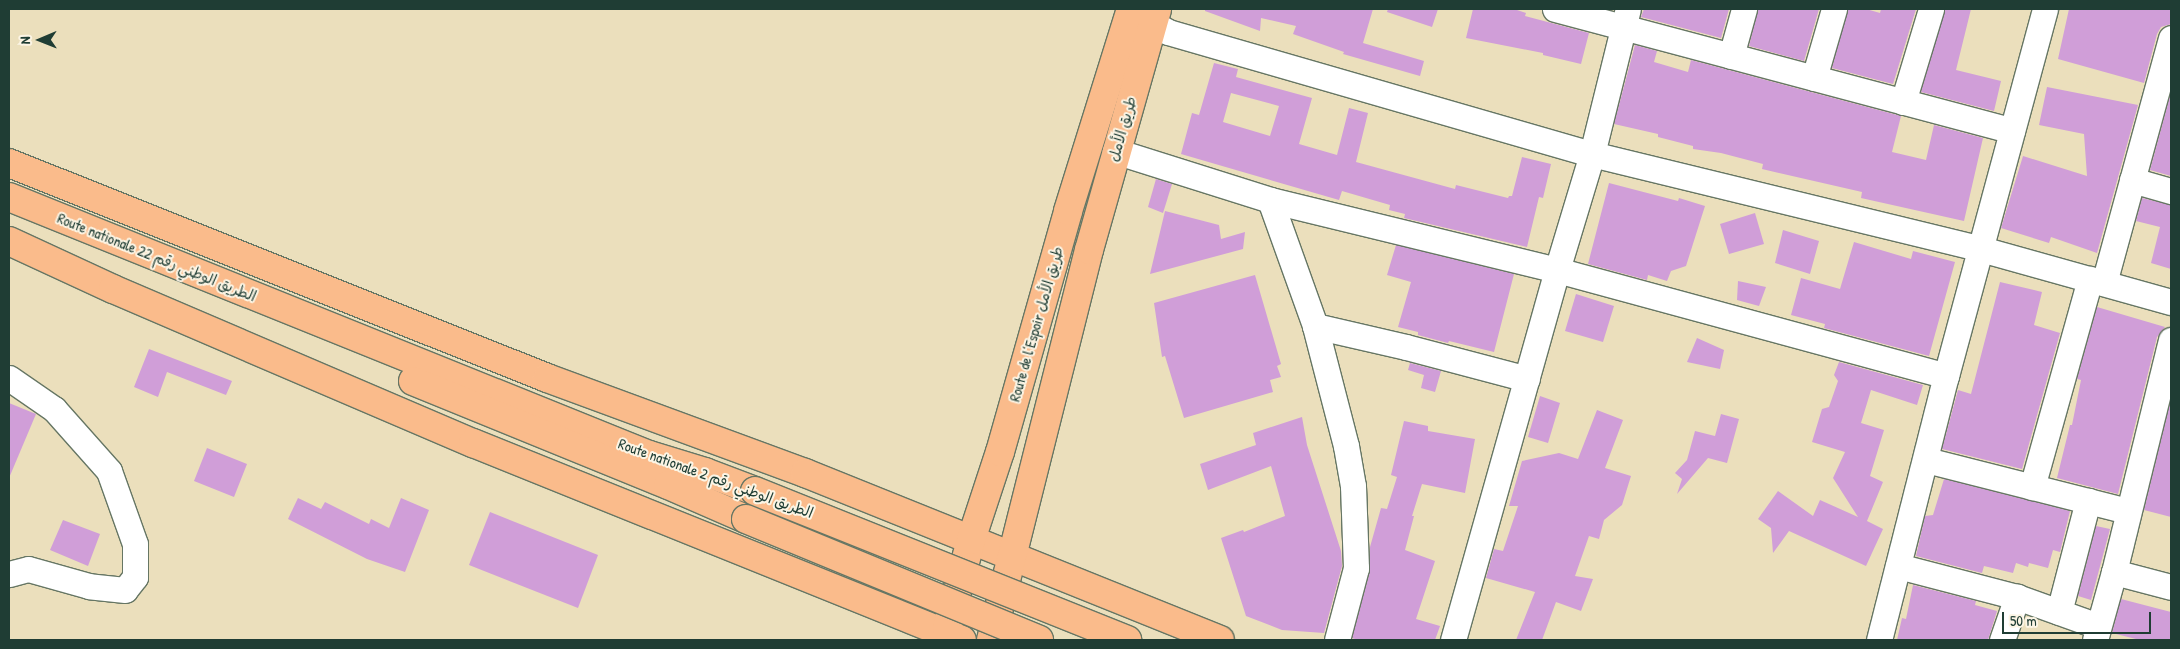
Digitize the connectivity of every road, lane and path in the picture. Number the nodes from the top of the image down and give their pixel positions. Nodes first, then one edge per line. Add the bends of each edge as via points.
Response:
1 (1555, 9) edge
2 (1744, 9) edge
3 (1834, 9) edge
4 (1930, 9) edge
5 (2044, 9) edge
6 (1147, 14) edge
7 (1626, 18) edge
8 (2169, 53) edge
9 (1731, 56) junction
10 (1814, 78) junction
11 (1903, 102) junction
12 (2012, 132) junction
13 (1116, 151) junction
14 (1592, 154) junction
15 (9, 162) edge
16 (2132, 180) junction
17 (2171, 192) edge
18 (9, 197) edge
19 (1270, 200) junction
20 (9, 217) edge
21 (9, 241) edge
22 (1981, 249) junction
23 (1089, 250) joint
24 (1557, 270) junction
25 (2097, 281) junction
26 (2171, 302) edge
27 (302, 325) junction
28 (1315, 326) junction
29 (2171, 340) edge
30 (1946, 376) junction
31 (9, 378) edge
32 (1527, 379) junction
33 (1926, 460) junction
34 (2032, 487) junction
35 (2088, 501) junction
36 (2128, 511) junction
37 (971, 540) junction
38 (1011, 555) junction
39 (1898, 566) junction
40 (2114, 572) junction
41 (9, 574) edge
42 (2171, 587) edge
43 (2017, 597) junction
44 (2059, 612) junction
45 (2097, 633) edge
46 (950, 638) edge
47 (991, 640) edge
48 (1039, 640) edge
49 (1127, 640) edge
50 (1220, 640) edge
51 (1337, 640) edge
52 (1453, 640) edge
53 (1878, 640) edge
54 (2002, 640) edge

1 - 7 street
2 - 9 street
3 - 10 street
4 - 11 street
5 - 12 street
6 - 13 highway, طريق الأمل
6 - 14 street via 1168,32
6 - 37 highway, Route de l’Espoir طريق الأمل via 1066,220 1000,452
7 - 9 street
7 - 14 street
8 - 16 street
9 - 10 street
10 - 11 street
11 - 12 street
12 - 22 street
13 - 19 street
13 - 23 highway, طريق الأمل
14 - 22 street
14 - 24 street
15 - 37 highway via 547,378 805,473
16 - 17 street
16 - 25 street
18 - 27 highway, Route nationale 22 الطريق الوطني رقم
19 - 24 street
19 - 28 street
20 - 27 highway, Route nationale 22 الطريق الوطني رقم
21 - 46 highway via 113,289 464,439
22 - 25 street
22 - 30 street
23 - 38 highway, Route de l’Espoir طريق الأمل
24 - 30 street
24 - 32 street
25 - 26 street
25 - 34 street
27 - 48 highway, Route nationale الطريق الوطني رقم 2, bridge via 746,520
27 - 49 highway, Route nationale الطريق الوطني رقم 2, bridge via 649,455 755,491
28 - 32 street via 1406,346
28 - 51 street via 1346,446 1356,524 1356,568
29 - 36 street
30 - 33 street
31 - 41 street via 54,410 108,471 135,544 135,577 125,590 88,586 28,569
32 - 52 street
33 - 34 street
33 - 39 street
34 - 35 street
35 - 36 street
35 - 44 street
36 - 40 street
37 - 38 highway
37 - 46 highway, Route de l’Espoir طريق الأمل
38 - 47 highway, Route de l’Espoir طريق الأمل
38 - 50 highway
39 - 43 street
39 - 53 street
40 - 42 street
40 - 45 street
43 - 44 street
43 - 54 street
44 - 45 street

